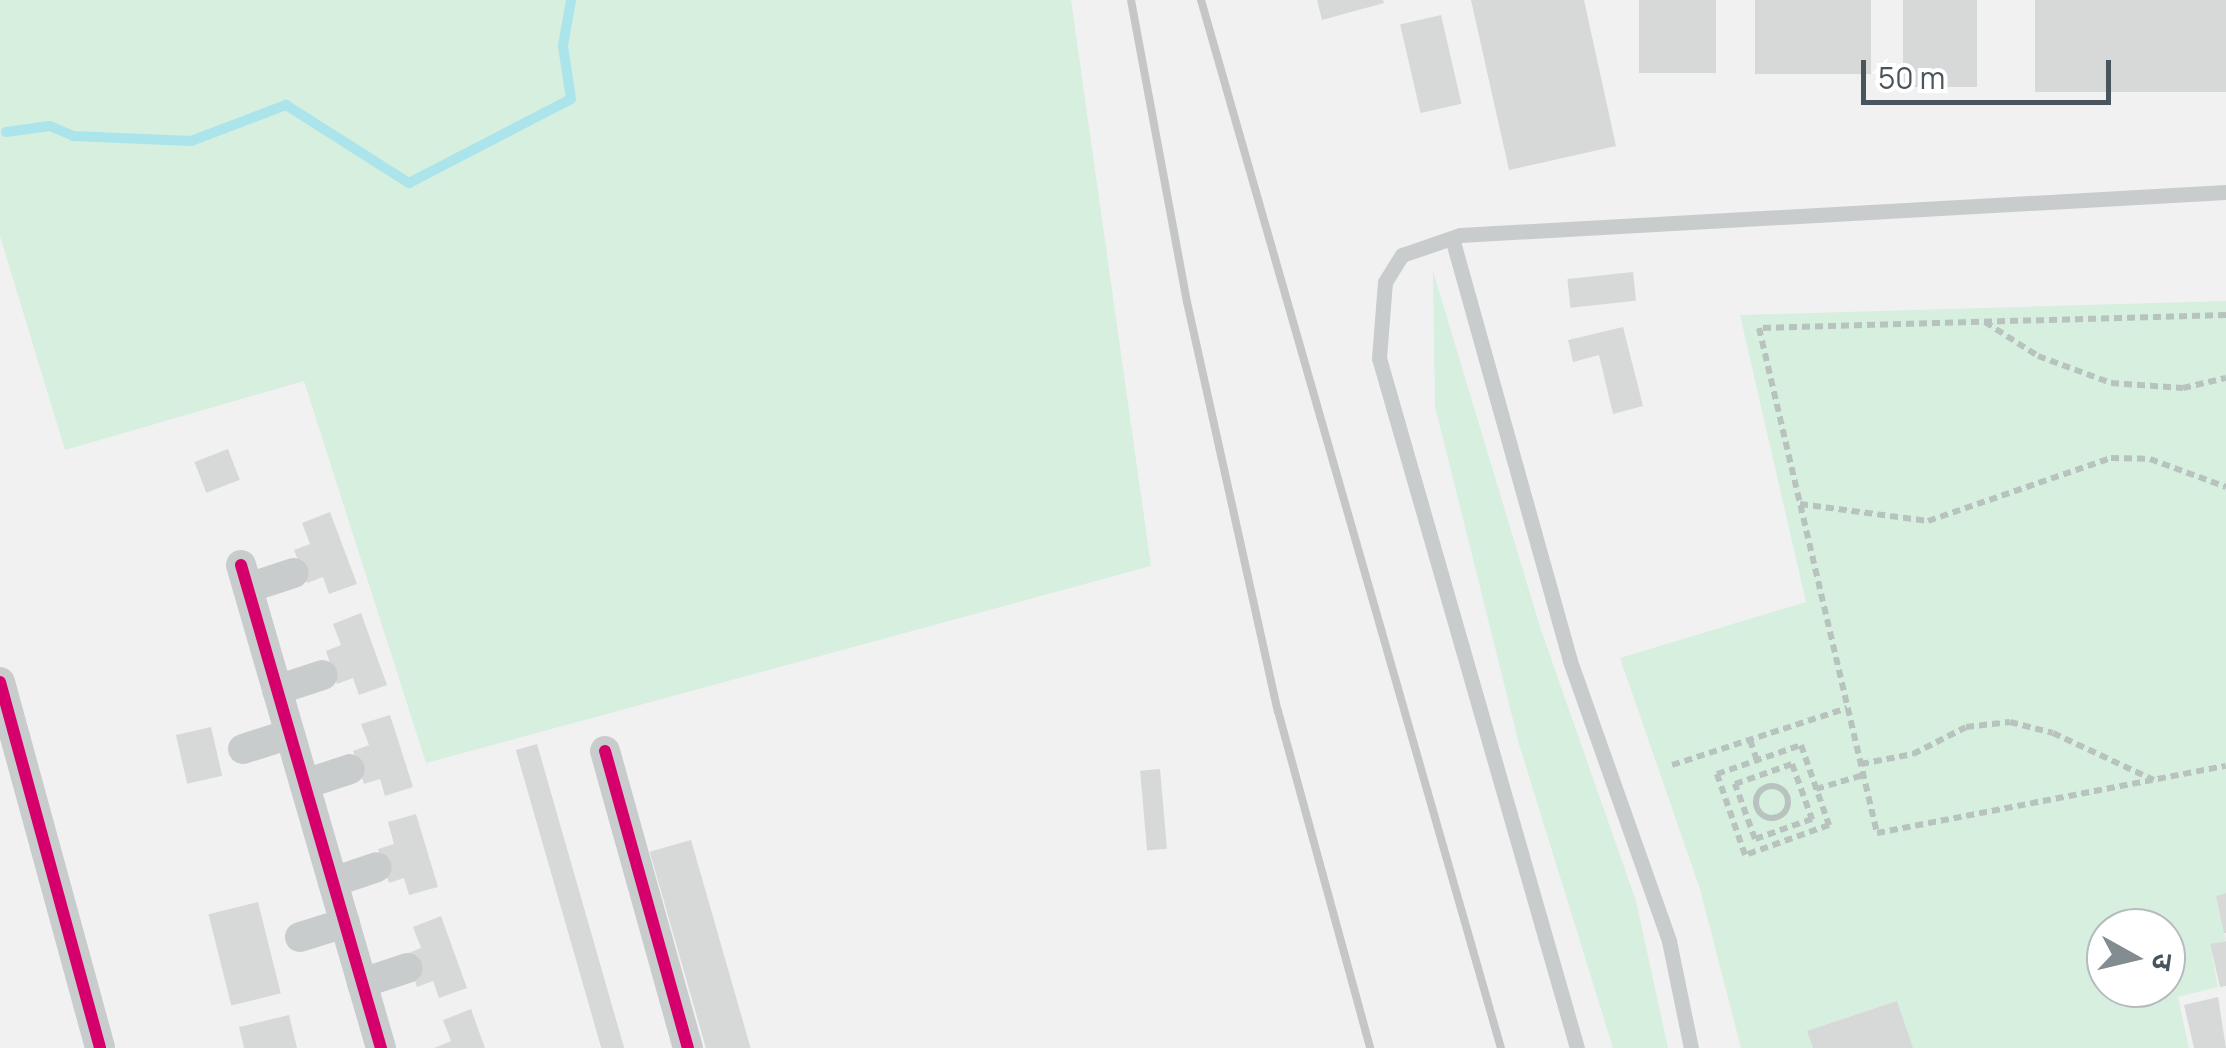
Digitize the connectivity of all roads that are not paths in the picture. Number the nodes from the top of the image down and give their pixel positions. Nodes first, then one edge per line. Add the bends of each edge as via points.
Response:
1 (2226, 192) edge
2 (1452, 238) junction
3 (294, 573) dead end
4 (324, 675) dead end
5 (0, 682) edge
6 (277, 690) junction
7 (290, 734) junction
8 (243, 748) dead end
9 (606, 750) dead end
10 (350, 770) dead end
11 (305, 784) junction
12 (377, 868) dead end
13 (333, 882) junction
14 (345, 923) junction
15 (300, 937) dead end
16 (408, 968) dead end
17 (362, 982) junction
18 (100, 1048) edge
19 (382, 1048) edge
20 (688, 1048) edge
21 (1576, 1048) edge
22 (1691, 1048) edge

1 - 2 lane
2 - 21 lane via 1402,255 1385,282 1379,358
2 - 22 lane via 1570,660 1668,940
3 - 6 street via 244,576
4 - 6 street
5 - 18 street
6 - 7 street
7 - 8 street
7 - 11 street
9 - 20 street
10 - 11 street
11 - 13 street
12 - 13 street
13 - 14 street
14 - 15 street
14 - 17 street
16 - 17 street
17 - 19 street

